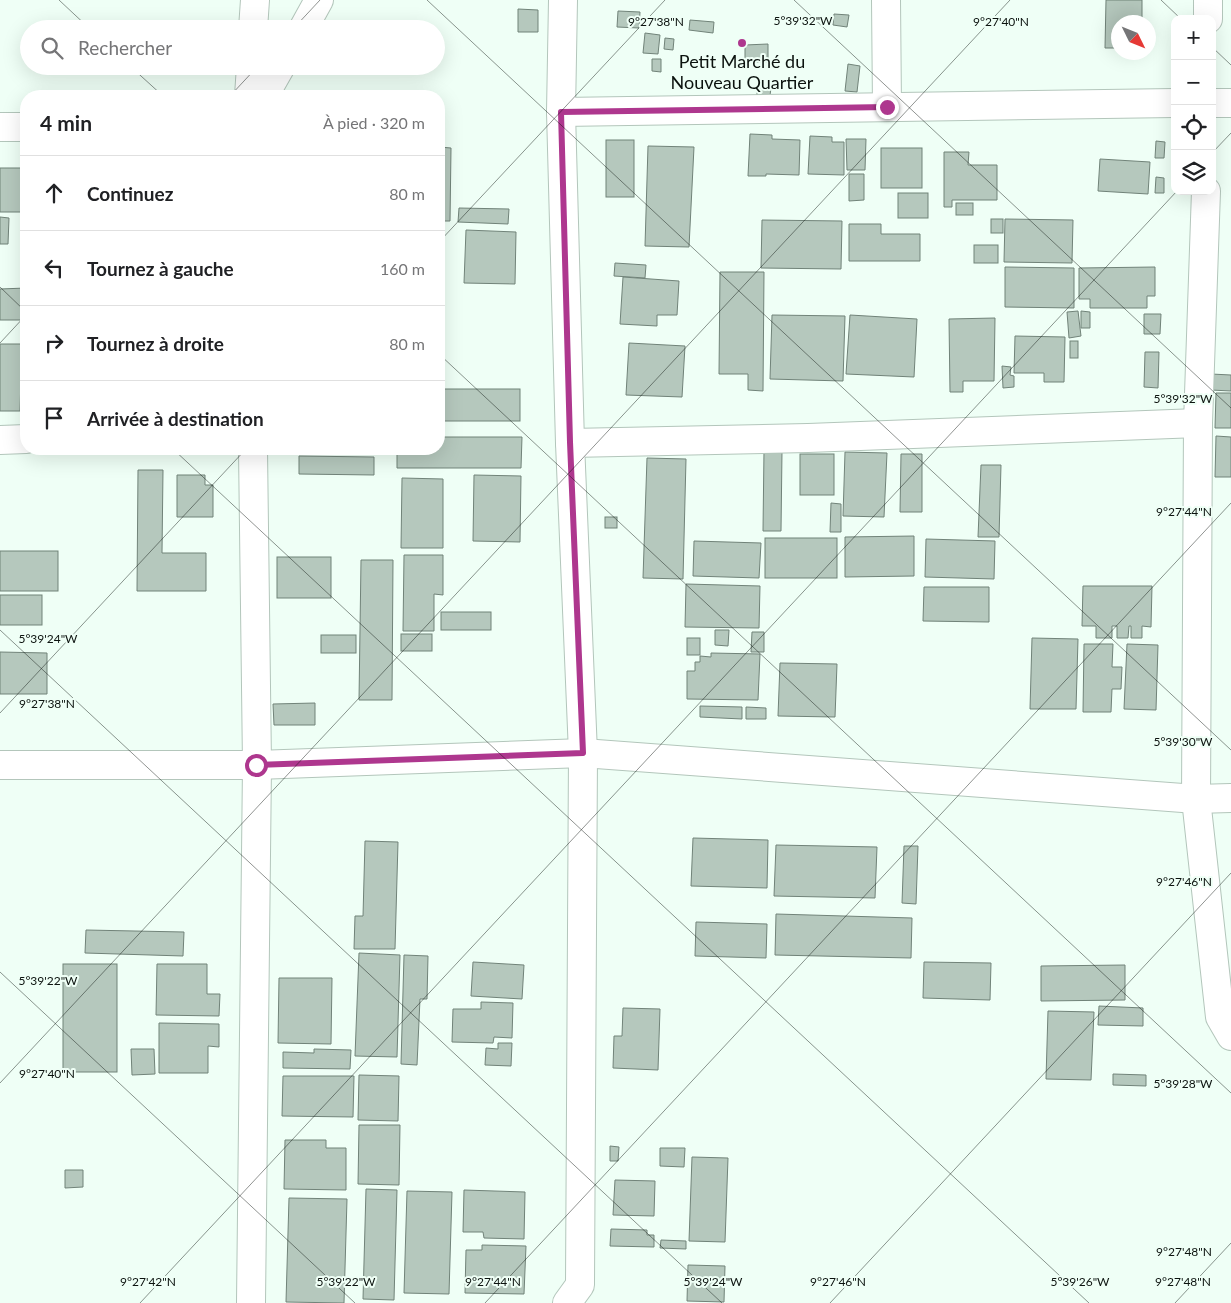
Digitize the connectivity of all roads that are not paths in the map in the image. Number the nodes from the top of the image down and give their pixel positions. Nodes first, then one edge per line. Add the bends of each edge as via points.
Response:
1 (255, 0) edge
2 (319, 0) edge
3 (563, 0) edge
4 (886, 0) edge
5 (1208, 0) edge
6 (1208, 15) edge
7 (254, 20) edge
8 (308, 20) edge
9 (251, 75) edge
10 (276, 75) edge
11 (250, 90) edge
12 (267, 90) edge
13 (1231, 102) edge
14 (1216, 103) edge
15 (1171, 104) edge
16 (887, 107) junction
17 (561, 112) junction
18 (0, 127) edge
19 (20, 127) edge
20 (1206, 195) edge
21 (1198, 423) junction
22 (20, 439) edge
23 (0, 440) edge
24 (570, 442) junction
25 (253, 455) edge
26 (583, 753) junction
27 (0, 765) edge
28 (256, 765) junction
29 (1231, 798) edge
30 (1196, 799) junction
31 (1231, 1036) edge
32 (251, 1303) edge
33 (567, 1303) edge

1 - 7 street
2 - 8 street
3 - 17 street
4 - 16 street
5 - 6 street
9 - 11 street
10 - 12 street
13 - 14 street
15 - 16 street
16 - 17 street
17 - 24 street
18 - 19 street
20 - 21 street
21 - 24 street via 808,438
21 - 30 street
22 - 23 street
24 - 26 street
25 - 28 street
26 - 28 street
26 - 30 street
26 - 33 street via 580,1284
27 - 28 street
28 - 32 street
29 - 30 street
30 - 31 street via 1220,1017

